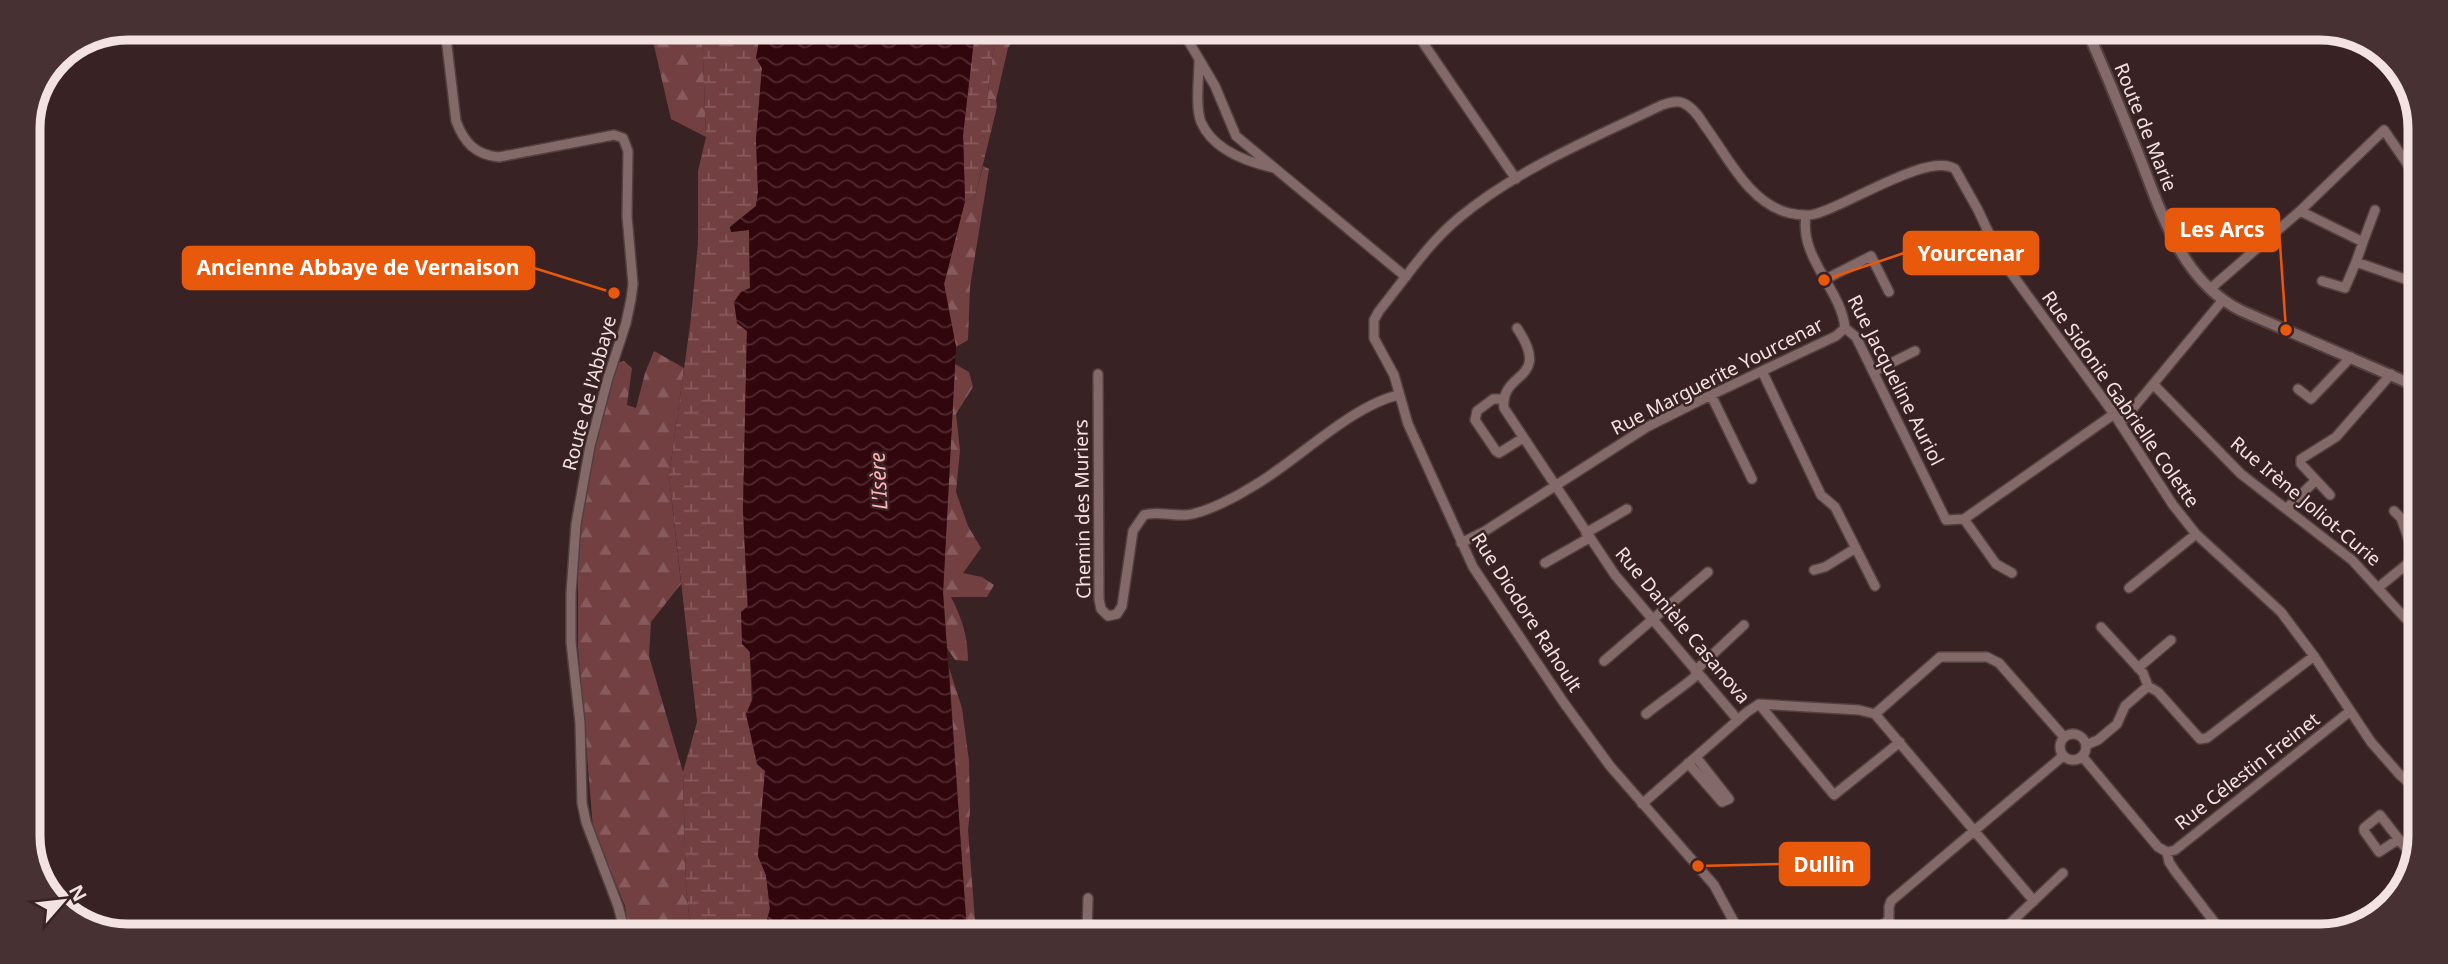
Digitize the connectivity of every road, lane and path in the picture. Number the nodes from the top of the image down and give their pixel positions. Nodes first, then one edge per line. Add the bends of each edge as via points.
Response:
1 (446, 40) edge
2 (1187, 40) edge
3 (1422, 40) edge
4 (2091, 40) edge
5 (1199, 59) junction
6 (2408, 165) edge
7 (1278, 169) junction
8 (1516, 179) junction
9 (2300, 211) junction
10 (2375, 211) dead end
11 (1806, 215) junction
12 (2363, 242) junction
13 (2356, 262) junction
14 (1406, 277) junction
15 (1824, 280) junction
16 (2408, 280) edge
17 (2322, 281) dead end
18 (2210, 289) junction
19 (1889, 292) dead end
20 (2222, 301) junction
21 (1517, 328) dead end
22 (1845, 328) junction
23 (1915, 351) dead end
24 (2351, 357) junction
25 (1762, 371) junction
26 (1873, 372) junction
27 (1098, 374) dead end
28 (2392, 374) junction
29 (2408, 380) edge
30 (2153, 384) junction
31 (2298, 389) dead end
32 (1711, 394) junction
33 (1399, 395) junction
34 (1503, 399) junction
35 (2117, 418) junction
36 (1523, 438) junction
37 (1752, 479) dead end
38 (2315, 481) junction
39 (1555, 485) junction
40 (2330, 495) dead end
41 (1626, 509) dead end
42 (2286, 509) junction
43 (2394, 511) dead end
44 (1964, 519) junction
45 (2196, 534) junction
46 (1588, 535) junction
47 (2408, 536) edge
48 (1461, 543) junction
49 (1856, 548) junction
50 (1545, 563) dead end
51 (2408, 563) edge
52 (1814, 570) dead end
53 (1708, 572) dead end
54 (2012, 573) dead end
55 (1875, 586) dead end
56 (2379, 587) junction
57 (2129, 588) dead end
58 (2405, 618) dead end
59 (1651, 620) junction
60 (1744, 625) dead end
61 (2101, 628) dead end
62 (2171, 640) dead end
63 (2314, 656) junction
64 (1604, 661) dead end
65 (2138, 668) junction
66 (1697, 673) junction
67 (2148, 687) junction
68 (1759, 705) junction
69 (2349, 712) junction
70 (1646, 714) dead end
71 (1875, 714) junction
72 (1738, 720) junction
73 (2064, 737) junction
74 (1900, 743) junction
75 (2086, 744) junction
76 (2063, 756) junction
77 (2082, 756) junction
78 (1692, 760) junction
79 (2408, 781) edge
80 (1642, 804) junction
81 (1973, 831) junction
82 (2399, 839) dead end
83 (2406, 849) edge
84 (2167, 852) junction
85 (2063, 873) dead end
86 (1088, 898) dead end
87 (2034, 901) junction
88 (1886, 922) edge
89 (623, 924) edge
90 (1087, 924) edge
91 (1735, 924) edge
92 (2010, 924) edge
93 (2216, 924) edge

1 - 89 street, Route de l'Abbaye via 456,121 473,149 499,157 614,135 623,138 628,150 633,284 590,446 576,524 571,593 582,803
2 - 5 street
3 - 8 street
4 - 18 street, Route de Marie via 2172,238
5 - 7 street via 1236,136
5 - 7 street via 1201,122 1222,148
6 - 9 street via 2384,130
7 - 14 street
8 - 11 street via 1662,105 1683,103 1699,117 1752,191 1773,207
8 - 14 street via 1460,217
9 - 12 street
9 - 18 street
10 - 12 street
11 - 15 street, Rue Jacqueline Auriol via 1810,250
11 - 35 street, Rue Sidonie Gabrielle Colette via 1829,210 1885,181 1950,166 2010,273
12 - 13 street
13 - 16 street
13 - 17 street via 2345,288
14 - 33 street, Rue Diodore Rahoult via 1374,320 1374,338 1394,374
15 - 19 street via 1871,256
15 - 22 street, Rue Jacqueline Auriol via 1842,312
18 - 20 street, Route de Marie
20 - 24 street, Route de Marie
20 - 30 street
21 - 34 street via 1531,353 1525,371
22 - 25 street, Rue Marguerite Yourcenar
22 - 26 street, Rue Jacqueline Auriol via 1856,337
23 - 26 street
24 - 28 street, Route de Marie
24 - 31 street via 2311,399
25 - 32 street, Rue Marguerite Yourcenar
25 - 49 street via 1821,495 1835,507
26 - 44 street, Rue Jacqueline Auriol via 1947,520
27 - 33 street, Chemin des Muriers via 1099,599 1108,615 1117,614 1122,606 1133,531 1144,515 1191,514 1211,507 1255,485 1362,411
28 - 29 street, Route de Marie
28 - 38 street via 2336,437 2301,459
30 - 35 street via 2125,418
30 - 42 street, Rue Irène Joliot-Curie via 2241,474
32 - 37 street
32 - 39 street, Rue Marguerite Yourcenar
33 - 48 street, Rue Diodore Rahoult
34 - 36 street, Rue Danièle Casanova
34 - 36 street via 1493,399 1477,411 1475,420 1499,453
35 - 44 street
35 - 45 street, Rue Sidonie Gabrielle Colette
36 - 39 street, Rue Danièle Casanova
38 - 40 street
38 - 42 street
39 - 46 street, Rue Danièle Casanova
39 - 48 street, Rue Marguerite Yourcenar
41 - 46 street
42 - 56 street, Rue Irène Joliot-Curie
43 - 47 street
44 - 54 street via 1996,564
45 - 57 street
45 - 63 street, Rue Sidonie Gabrielle Colette via 2281,612
46 - 50 street
46 - 59 street, Rue Danièle Casanova
48 - 80 street, Rue Diodore Rahoult via 1564,703
49 - 52 street
49 - 55 street
51 - 56 street
53 - 59 street
56 - 58 street, Rue Irène Joliot-Curie
59 - 64 street
59 - 66 street, Rue Danièle Casanova
60 - 66 street
61 - 65 street
62 - 65 street
63 - 67 street via 2207,738 2200,739 2158,692
63 - 69 street, Rue Sidonie Gabrielle Colette
65 - 67 street
66 - 70 street
66 - 72 street, Rue Danièle Casanova
67 - 75 street via 2125,706 2117,724
68 - 71 street, Rue Danièle Casanova
68 - 72 street, Rue Danièle Casanova
68 - 74 street via 1834,795
69 - 79 street, Rue Sidonie Gabrielle Colette
69 - 84 street, Rue Célestin Freinet
71 - 73 street via 1940,657 1987,657 1999,663
71 - 74 street
72 - 78 street
73 - 75 street via 2077,734
73 - 76 street via 2059,746
74 - 81 street
75 - 77 street
76 - 77 street via 2075,760
76 - 81 street
77 - 84 street, Rue Célestin Freinet
78 - 78 street via 1730,797 1725,802
78 - 80 street
80 - 91 street, Rue Diodore Rahoult via 1714,885
81 - 87 street
81 - 88 street via 1891,901
82 - 83 street
84 - 93 street via 2175,871
85 - 87 street
86 - 90 street
87 - 92 street

